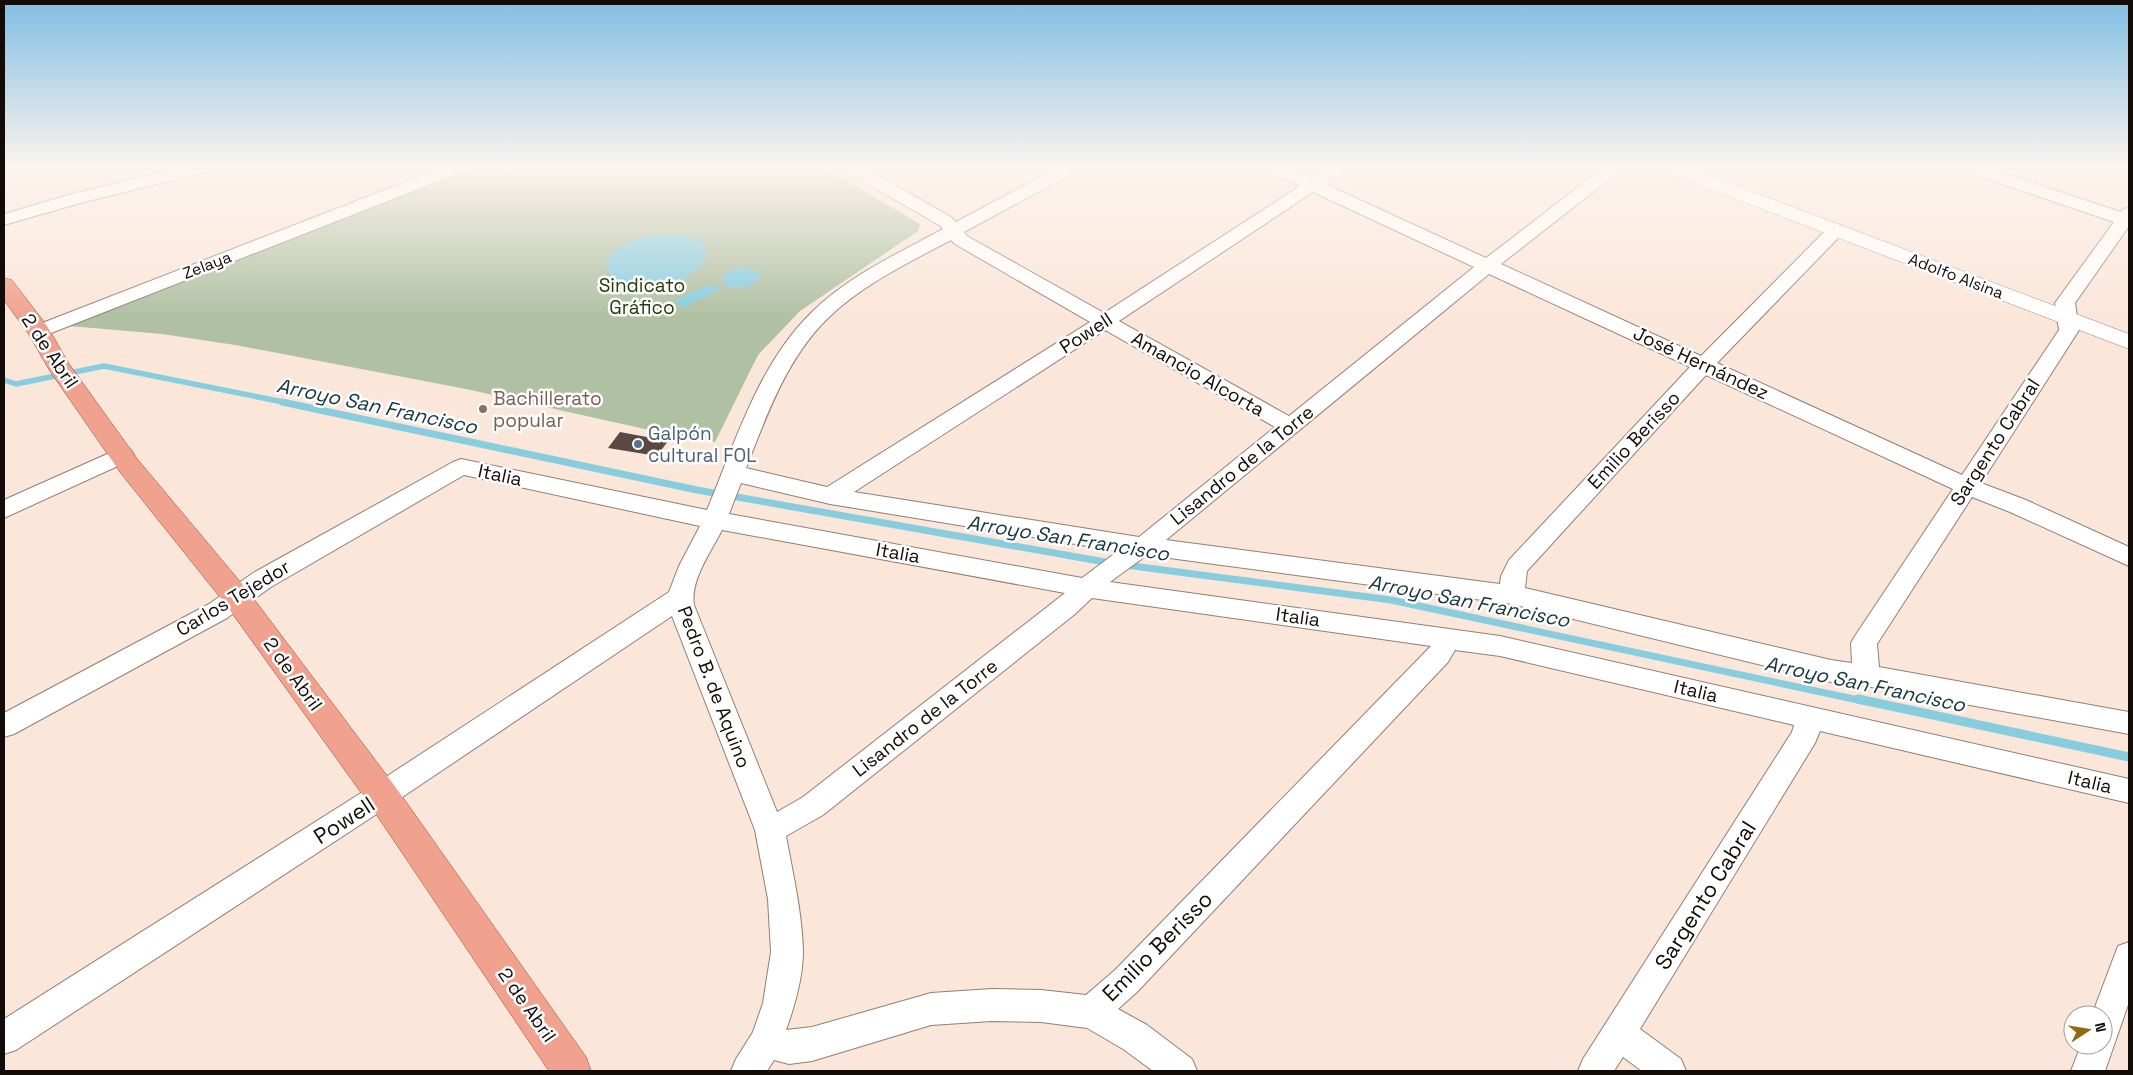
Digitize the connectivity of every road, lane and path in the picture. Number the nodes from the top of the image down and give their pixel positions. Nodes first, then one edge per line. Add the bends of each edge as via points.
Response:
1 (330, 217) edge
2 (937, 217) edge
3 (980, 217) edge
4 (1263, 217) edge
5 (1381, 217) edge
6 (1550, 217) edge
7 (1802, 217) edge
8 (2128, 218) edge
9 (1836, 230) junction
10 (953, 232) junction
11 (1487, 266) junction
12 (4, 285) edge
13 (2067, 318) junction
14 (1105, 321) junction
15 (39, 331) junction
16 (2129, 342) edge
17 (1704, 364) junction
18 (1290, 426) junction
19 (122, 455) junction
20 (461, 467) joint
21 (1966, 486) junction
22 (830, 496) junction
23 (723, 497) junction
24 (4, 510) edge
25 (1136, 550) junction
26 (2129, 557) edge
27 (1094, 582) junction
28 (1512, 595) junction
29 (237, 598) junction
30 (680, 598) junction
31 (1448, 638) junction
32 (1866, 675) junction
33 (1809, 717) junction
34 (2129, 723) edge
35 (4, 726) edge
36 (2129, 791) edge
37 (382, 795) junction
38 (770, 830) junction
39 (2129, 957) edge
40 (2112, 1005) edge
41 (1092, 1012) junction
42 (1619, 1034) junction
43 (4, 1038) edge
44 (766, 1041) junction
45 (2094, 1055) edge
46 (572, 1071) edge
47 (748, 1071) edge
48 (1180, 1071) edge
49 (1595, 1071) edge
50 (1669, 1071) edge
51 (2088, 1071) edge

1 - 15 street, Zelaya
2 - 10 street, Amancio Alcorta
3 - 10 street, Pedro B. de Aquino
4 - 14 street, Powell
5 - 11 street, José Hernández
6 - 11 street, Lisandro de la Torre
7 - 9 street, Adolfo Alsina
8 - 13 street, Sargento Cabral via 2065,304
9 - 13 street, Adolfo Alsina
9 - 17 street, Emilio Berisso
10 - 14 street, Amancio Alcorta via 961,240
10 - 23 street, Pedro B. de Aquino via 852,289 804,332 765,397
11 - 17 street, José Hernández
11 - 18 street, Lisandro de la Torre
12 - 15 main road, 2 de Abril
13 - 16 street, Adolfo Alsina
13 - 21 street, Sargento Cabral via 2069,330
14 - 18 street, Amancio Alcorta
14 - 22 street, Powell
15 - 19 main road, 2 de Abril via 64,374
17 - 21 street, José Hernández
17 - 28 street, Emilio Berisso via 1518,566 1513,576
18 - 25 street, Lisandro de la Torre
19 - 24 street
19 - 29 main road, 2 de Abril
20 - 23 street, Italia
20 - 29 street, Carlos Tejedor via 262,580
21 - 26 street, José Hernández
21 - 32 street, Sargento Cabral via 1864,643
22 - 23 street, Italia
22 - 25 street, Italia
23 - 27 street, Italia
23 - 30 street, Pedro B. de Aquino via 686,577
25 - 27 street, Lisandro de la Torre
25 - 28 street, Italia
27 - 31 street, Italia
27 - 38 street, Lisandro de la Torre via 1066,608 813,806
28 - 32 street, Italia via 1831,672
29 - 35 street, Carlos Tejedor
29 - 37 main road, 2 de Abril
30 - 37 street, Powell
30 - 38 street, Pedro B. de Aquino via 714,694
31 - 33 street, Italia via 1500,646
31 - 41 street, Emilio Berisso via 1440,655 1133,974
32 - 34 street, Italia
33 - 36 street, Italia
33 - 42 street, Sargento Cabral via 1805,736
37 - 43 street, Powell
37 - 46 main road, 2 de Abril
38 - 44 street, Pedro B. de Aquino via 787,952 779,1003
39 - 40 street
41 - 44 street, Emilio Berisso via 992,1005 931,1009 812,1044 789,1047
41 - 48 street via 1135,1037
42 - 49 street, Sargento Cabral
42 - 50 street
44 - 47 street, Pedro B. de Aquino
45 - 51 street

